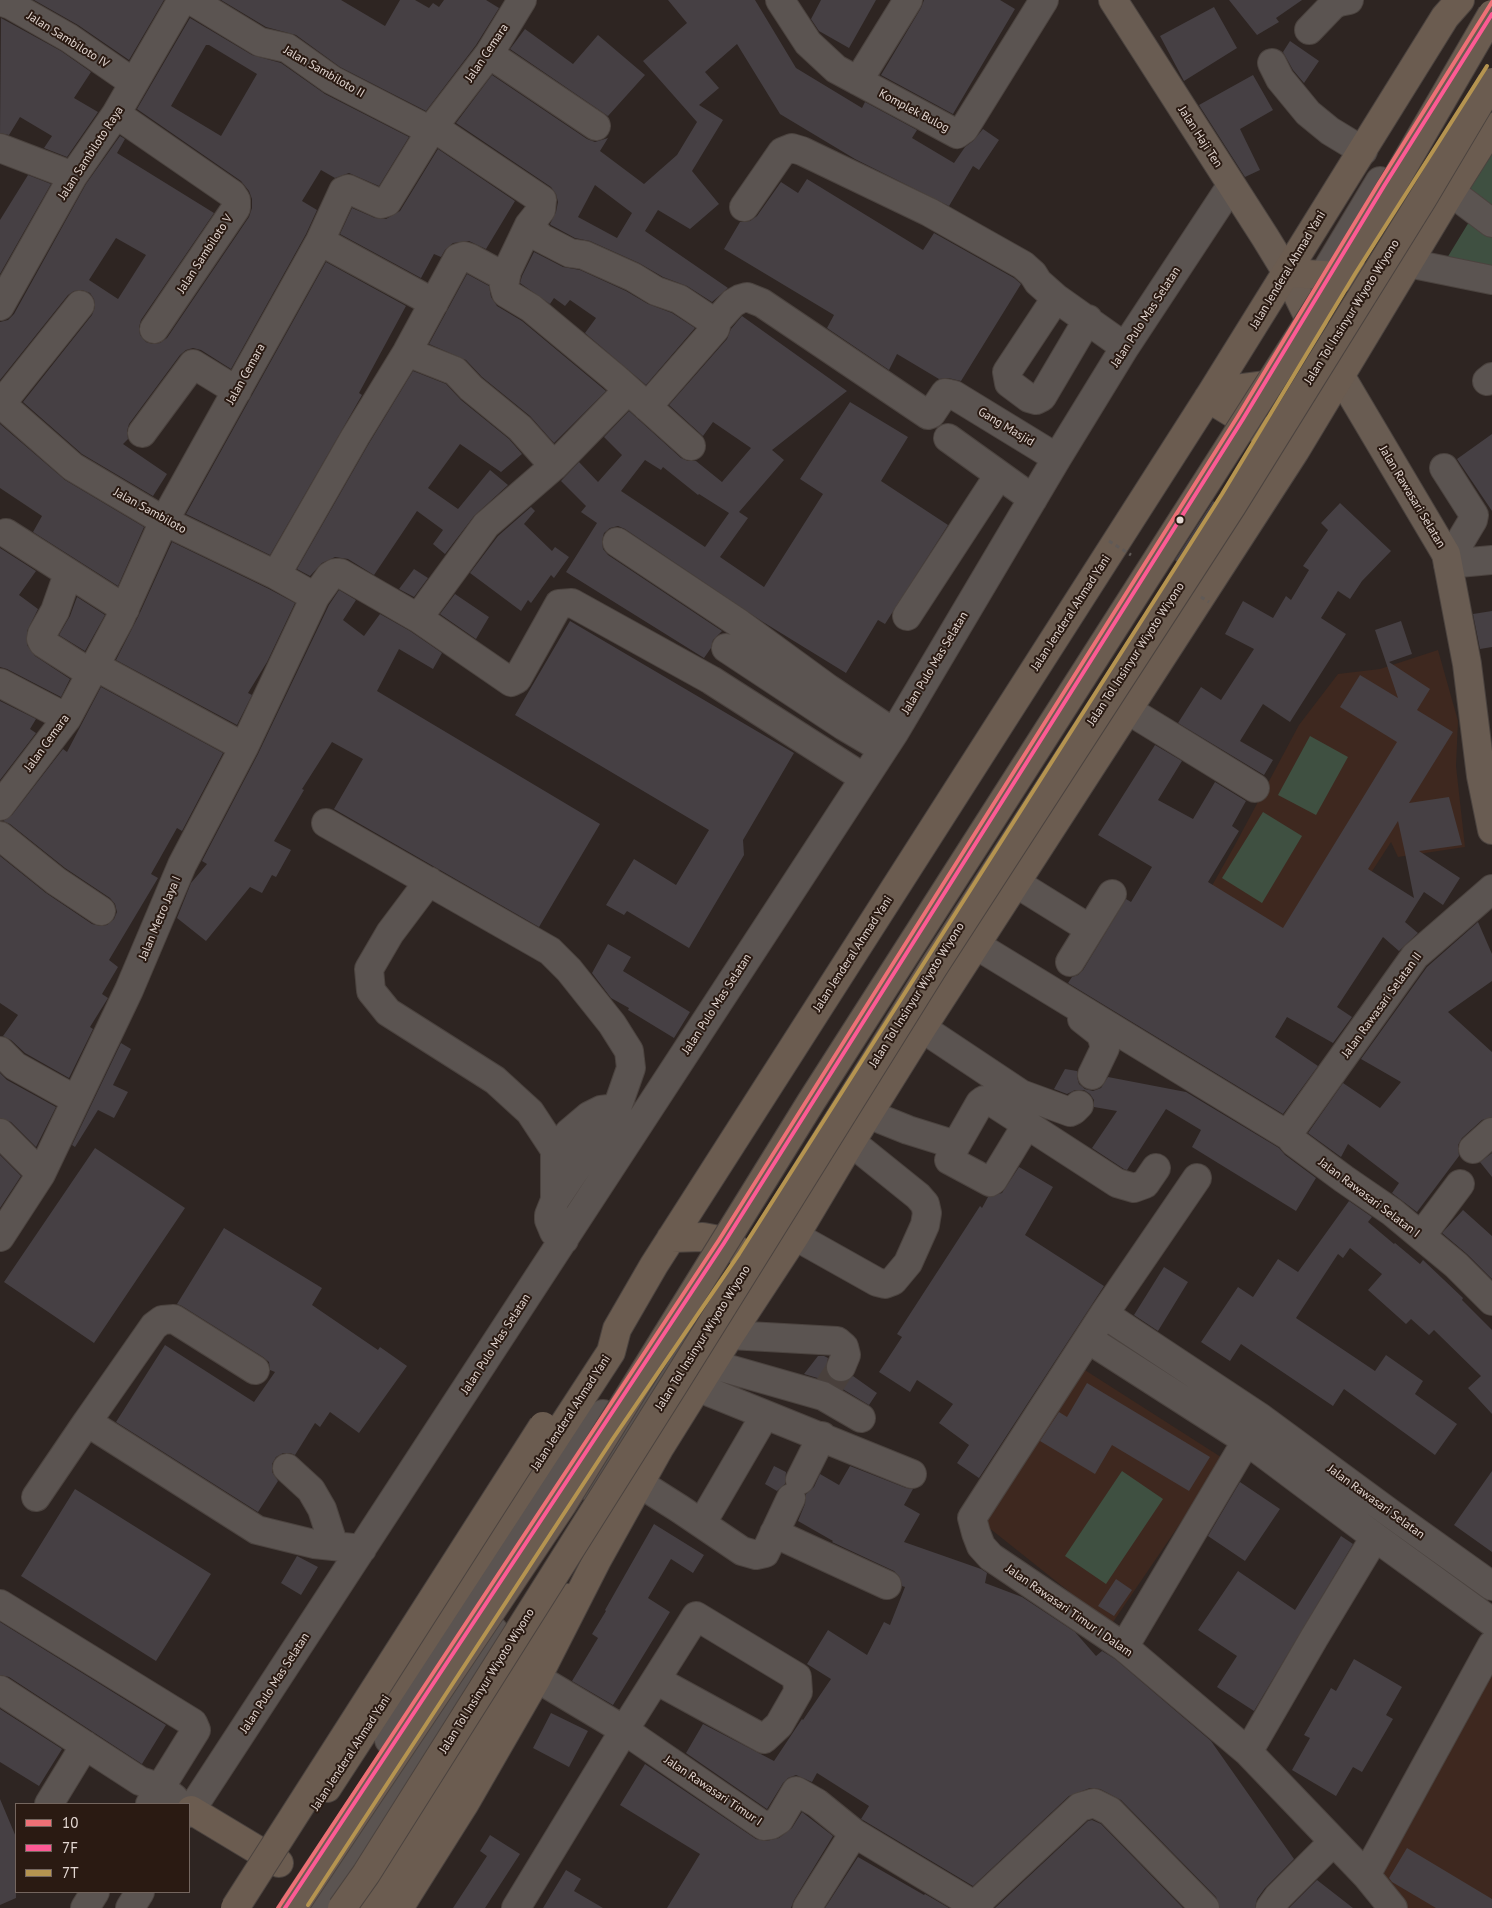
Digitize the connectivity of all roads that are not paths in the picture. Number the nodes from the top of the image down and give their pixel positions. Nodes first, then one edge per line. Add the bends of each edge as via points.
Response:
1 (522, 0) edge
2 (780, 0) edge
3 (908, 0) edge
4 (1044, 0) edge
5 (1112, 0) edge
6 (0, 1) edge
7 (1337, 2) edge
8 (1492, 2) edge
9 (176, 3) edge
10 (1452, 6) edge
11 (1492, 14) edge
12 (1309, 30) dead end
13 (489, 54) junction
14 (1272, 63) dead end
15 (1492, 69) edge
16 (858, 81) junction
17 (1492, 82) edge
18 (134, 83) junction
19 (116, 114) junction
20 (596, 126) dead end
21 (1492, 127) edge
22 (432, 129) junction
23 (0, 148) edge
24 (1363, 152) junction
25 (73, 176) junction
26 (1231, 186) junction
27 (1451, 192) junction
28 (744, 207) dead end
29 (1492, 223) edge
30 (529, 225) junction
31 (320, 241) junction
32 (1287, 273) junction
33 (1402, 273) junction
34 (1323, 275) junction
35 (505, 277) junction
36 (1360, 277) junction
37 (1492, 280) edge
38 (1056, 298) junction
39 (434, 303) junction
40 (80, 305) dead end
41 (0, 306) edge
42 (1304, 308) junction
43 (1088, 319) junction
44 (714, 323) junction
45 (154, 329) dead end
46 (1321, 343) junction
47 (1126, 347) junction
48 (407, 352) junction
49 (1341, 376) junction
50 (1298, 381) junction
51 (1256, 387) junction
52 (237, 391) junction
53 (1210, 395) junction
54 (638, 398) junction
55 (1, 403) edge
56 (1238, 416) junction
57 (142, 433) dead end
58 (1266, 434) junction
59 (948, 438) dead end
60 (691, 446) dead end
61 (1295, 451) junction
62 (1057, 458) junction
63 (554, 466) junction
64 (1444, 468) dead end
65 (999, 475) junction
66 (1033, 499) junction
67 (164, 521) junction
68 (6, 534) dead end
69 (617, 542) dead end
70 (1447, 559) junction
71 (1492, 560) edge
72 (68, 574) junction
73 (276, 574) junction
74 (315, 597) junction
75 (125, 609) junction
76 (907, 616) dead end
77 (418, 618) junction
78 (726, 648) dead end
79 (93, 670) junction
80 (0, 683) edge
81 (1128, 710) junction
82 (67, 718) junction
83 (888, 741) junction
84 (244, 746) junction
85 (864, 778) junction
86 (1255, 788) dead end
87 (0, 806) edge
88 (326, 823) dead end
89 (1492, 830) edge
90 (0, 836) edge
91 (429, 880) junction
92 (1016, 883) junction
93 (1492, 888) edge
94 (1112, 894) dead end
95 (101, 911) dead end
96 (1090, 929) junction
97 (972, 952) junction
98 (1070, 962) dead end
99 (922, 1028) junction
100 (5, 1067) edge
101 (1092, 1075) dead end
102 (76, 1100) junction
103 (1079, 1105) dead end
104 (617, 1108) junction
105 (868, 1114) junction
106 (1027, 1124) junction
107 (0, 1133) edge
108 (1289, 1136) junction
109 (851, 1142) junction
110 (956, 1145) junction
111 (555, 1150) junction
112 (1156, 1168) dead end
113 (41, 1174) junction
114 (1197, 1178) dead end
115 (1460, 1184) dead end
116 (554, 1200) junction
117 (1, 1233) edge
118 (795, 1236) junction
119 (1421, 1236) junction
120 (671, 1238) junction
121 (564, 1240) junction
122 (719, 1240) junction
123 (744, 1257) junction
124 (761, 1286) junction
125 (1492, 1301) edge
126 (1104, 1314) junction
127 (616, 1329) junction
128 (730, 1335) junction
129 (1088, 1339) junction
130 (712, 1364) junction
131 (840, 1368) tunnel mouth
132 (255, 1370) dead end
133 (697, 1387) junction
134 (765, 1414) junction
135 (861, 1418) dead end
136 (1261, 1418) junction
137 (87, 1422) junction
138 (822, 1436) junction
139 (1247, 1441) junction
140 (287, 1468) dead end
141 (912, 1474) dead end
142 (639, 1483) junction
143 (36, 1497) dead end
144 (702, 1523) junction
145 (774, 1533) junction
146 (1375, 1538) junction
147 (334, 1546) junction
148 (362, 1549) junction
149 (592, 1571) junction
150 (887, 1585) dead end
151 (1492, 1586) edge
152 (0, 1604) edge
153 (1492, 1622) edge
154 (1492, 1645) edge
155 (1124, 1647) junction
156 (537, 1678) junction
157 (656, 1680) junction
158 (0, 1690) edge
159 (624, 1730) junction
160 (85, 1745) junction
161 (1248, 1752) junction
162 (152, 1796) edge
163 (51, 1803) edge
164 (170, 1803) edge
165 (191, 1811) edge
166 (854, 1832) junction
167 (1334, 1842) junction
168 (279, 1863) junction
169 (1366, 1875) junction
170 (78, 1893) edge
171 (94, 1893) edge
172 (139, 1893) edge
173 (977, 1907) edge
174 (85, 1908) edge
175 (130, 1908) edge
176 (235, 1908) edge
177 (248, 1908) edge
178 (278, 1908) edge
179 (293, 1908) edge
180 (313, 1908) edge
181 (334, 1908) edge
182 (342, 1908) edge
183 (373, 1908) edge
184 (399, 1908) edge
185 (516, 1908) edge
186 (807, 1908) edge
187 (1205, 1908) edge
188 (1270, 1908) edge
189 (1393, 1908) edge

1 - 13 street, Jalan Cemara
2 - 16 street, Komplek Bulog via 808,43 836,69
3 - 16 street
4 - 16 street, Komplek Bulog via 964,129 957,134
5 - 26 main road, Jalan Haji Ten
6 - 18 street, Jalan Sambiloto IV via 69,38
7 - 12 street
8 - 34 street
9 - 18 street, Jalan Sambiloto Raya
9 - 22 street, Jalan Sambiloto II via 260,42 287,48 332,80
10 - 24 highway, Jalan Jenderal Ahmad Yani
11 - 179 highway, bridge via 1356,248 811,1102 562,1506
13 - 20 street
13 - 22 street, Jalan Cemara
14 - 24 street via 1284,85 1308,113
15 - 36 street
17 - 182 highway, Jalan Tol Insinyur Wiyoto Wiyono, bridge via 1237,498 933,968 644,1433
18 - 19 street, Jalan Sambiloto Raya
19 - 25 street, Jalan Sambiloto Raya
19 - 45 street, Jalan Sambiloto V via 232,194 236,200 236,208
21 - 27 highway
22 - 30 street, Jalan Sambiloto II via 542,200 540,210
22 - 31 street, Jalan Cemara via 387,202 381,204 348,189 343,191
23 - 25 street
24 - 32 highway, Jalan Jenderal Ahmad Yani
25 - 41 street, Jalan Sambiloto Raya
26 - 32 main road, Jalan Haji Ten
26 - 47 street, Jalan Pulo Mas Selatan
27 - 29 street
27 - 33 highway
28 - 38 street via 782,152 792,148 929,212 1024,265
30 - 35 street
30 - 44 street via 541,238 679,299
31 - 39 street
31 - 52 street, Jalan Cemara
32 - 34 highway
32 - 42 main road, Jalan Rawasari Selatan
32 - 53 highway, Jalan Jenderal Ahmad Yani
33 - 36 highway
33 - 37 street
33 - 49 highway
34 - 36 highway
34 - 42 street
35 - 39 street via 470,258 458,258
35 - 54 street via 506,292 532,308
36 - 46 street
38 - 43 street
38 - 43 street via 1007,372 1009,383 1029,398 1042,398
39 - 48 street
40 - 55 street
42 - 46 main road, Jalan Rawasari Selatan
42 - 51 street
43 - 47 street
44 - 54 street via 715,329
44 - 62 street, Gang Masjid via 733,303 747,297 762,303 928,415 945,393 954,395
46 - 49 main road, Jalan Rawasari Selatan
46 - 50 street
47 - 62 street, Jalan Pulo Mas Selatan
48 - 63 street via 455,371 520,428
48 - 73 street
49 - 50 highway
49 - 61 highway
49 - 70 main road, Jalan Rawasari Selatan
50 - 51 highway
50 - 58 street
51 - 53 highway
51 - 56 street
52 - 57 street via 193,364
52 - 67 street, Jalan Cemara
53 - 56 highway
53 - 120 highway, Jalan Jenderal Ahmad Yani
54 - 60 street
54 - 63 street
55 - 67 street, Jalan Sambiloto via 73,467
56 - 58 highway
56 - 122 street
58 - 61 highway
58 - 123 street
59 - 65 street
61 - 81 highway
62 - 66 street, Jalan Pulo Mas Selatan
63 - 77 street via 486,526
64 - 70 street via 1474,515
65 - 66 street
65 - 76 street
66 - 83 street, Jalan Pulo Mas Selatan
67 - 73 street, Jalan Sambiloto
67 - 75 street, Jalan Cemara
68 - 72 street
69 - 83 street via 740,624 829,689
70 - 71 street
70 - 89 main road, Jalan Rawasari Selatan via 1467,664 1481,776
72 - 75 street
72 - 79 street via 41,640
73 - 74 street, Jalan Sambiloto
74 - 77 street, Jalan Metro Jaya I via 330,576 340,573
74 - 84 street, Jalan Metro Jaya I
75 - 79 street, Jalan Cemara
77 - 85 street, Jalan Metro Jaya I via 511,682 517,679 559,604 572,603 711,680
78 - 83 street via 844,726
79 - 82 street, Jalan Cemara
79 - 84 street
80 - 82 street
81 - 86 street
81 - 92 highway
82 - 87 street, Jalan Cemara
83 - 85 street, Jalan Pulo Mas Selatan
84 - 102 street, Jalan Metro Jaya I via 182,865 129,990
85 - 121 street, Jalan Pulo Mas Selatan
88 - 91 street
90 - 95 street via 56,881
91 - 104 street via 550,951 569,970 629,1051 632,1068
91 - 111 street via 390,933 369,969 371,992 388,1012 495,1080 530,1112
92 - 96 street
92 - 97 highway
93 - 108 street, Jalan Rawasari Selatan II via 1415,956
94 - 96 street
96 - 98 street
97 - 99 highway
97 - 101 street via 1086,1021 1101,1034 1105,1048
97 - 108 street, Jalan Rawasari Selatan I
99 - 103 street via 1021,1094 1070,1112
99 - 105 highway
100 - 102 street
102 - 113 street, Jalan Metro Jaya I
104 - 111 street via 589,1116
104 - 116 street
105 - 109 highway
105 - 110 street
106 - 110 street via 984,1100
106 - 110 street via 990,1182 949,1160
106 - 112 street via 1117,1183 1134,1188 1145,1184
107 - 113 street
108 - 119 street, Jalan Rawasari Selatan I
109 - 118 highway
109 - 118 street via 925,1204 925,1225 908,1263 894,1281 885,1284
111 - 116 street
113 - 117 street, Jalan Metro Jaya I
114 - 126 street
115 - 119 street
116 - 121 street via 549,1220 554,1232
118 - 124 highway
119 - 125 street, Jalan Rawasari Selatan I
120 - 122 highway
120 - 127 highway, Jalan Jenderal Ahmad Yani
121 - 148 street, Jalan Pulo Mas Selatan
122 - 123 highway via 731,1245
122 - 178 street
123 - 124 highway
123 - 180 street via 617,1443
124 - 128 highway
126 - 129 street
126 - 136 street, Jalan Rawasari Selatan
127 - 168 highway, Jalan Jenderal Ahmad Yani via 611,1352
127 - 176 highway, bridge via 596,1345
128 - 130 highway
128 - 131 street via 838,1341 846,1355
129 - 139 street
129 - 155 street, Jalan Rawasari Timur I Dalam via 972,1518 981,1546 991,1557
130 - 133 highway
130 - 135 street via 825,1393
132 - 137 street via 174,1319 162,1320 154,1326
133 - 134 street
133 - 142 highway
134 - 138 street
134 - 144 street
136 - 139 street
136 - 151 street, Jalan Rawasari Selatan
137 - 143 street
137 - 147 street via 257,1530
138 - 141 street
138 - 145 street
139 - 146 street
139 - 155 street
140 - 147 street via 311,1490 322,1509
142 - 144 street
142 - 149 highway
144 - 145 street via 742,1551 756,1555 765,1552
145 - 150 street
146 - 153 street
146 - 161 street
147 - 148 street
148 - 165 street, Jalan Pulo Mas Selatan
149 - 156 highway
149 - 181 highway via 525,1613 513,1628
149 - 183 highway via 536,1632 403,1863
152 - 162 street via 193,1723 196,1730
154 - 169 street
155 - 161 street, Jalan Rawasari Timur I Dalam
156 - 159 street, Jalan Rawasari Timur I
156 - 184 highway via 466,1803
157 - 157 street via 696,1616 797,1677 798,1692 779,1725 764,1739
157 - 159 street
158 - 160 street
159 - 166 street, Jalan Rawasari Timur I via 764,1826 779,1820 796,1791
159 - 185 street
160 - 162 street
160 - 163 street
161 - 167 street, Jalan Rawasari Timur I Dalam
162 - 164 street
165 - 168 highway
166 - 173 street, Jalan Rawasari Timur I
166 - 186 street
167 - 169 street, Jalan Rawasari Timur I Dalam
167 - 188 street
168 - 177 highway, Jalan Jenderal Ahmad Yani
169 - 189 street, Jalan Rawasari Timur I Dalam
170 - 174 street
171 - 174 street
172 - 175 street
173 - 187 street via 1080,1807 1094,1804 1110,1811

